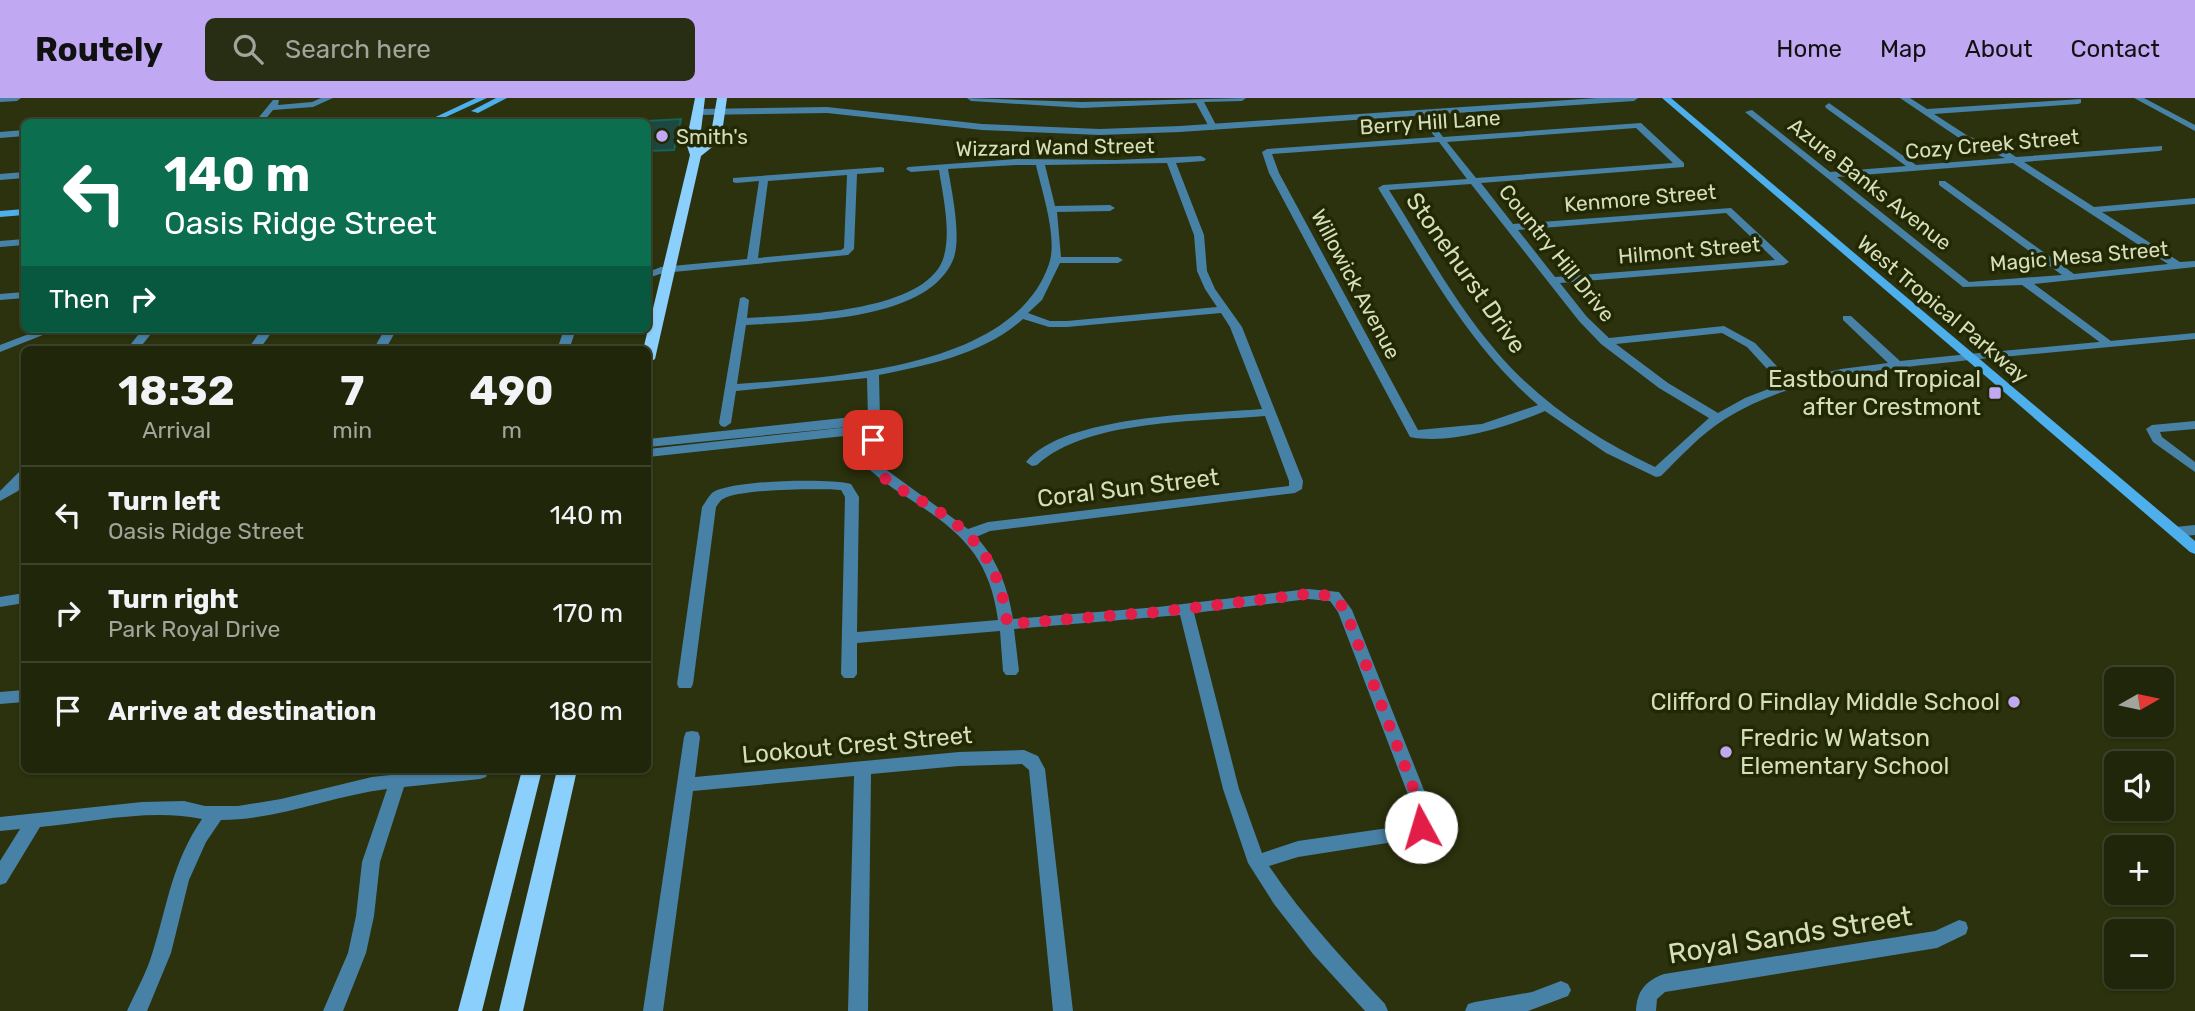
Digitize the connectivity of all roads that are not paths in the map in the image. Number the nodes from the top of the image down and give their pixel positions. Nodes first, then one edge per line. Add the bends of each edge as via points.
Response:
1 (17, 98) edge
2 (280, 98) edge
3 (329, 98) edge
4 (503, 98) edge
5 (700, 98) edge
6 (722, 98) edge
7 (971, 98) edge
8 (1242, 98) edge
9 (1634, 98) edge
10 (1666, 98) edge
11 (1904, 98) edge
12 (2138, 98) edge
13 (0, 99) edge
14 (489, 100) edge
15 (1037, 101) edge
16 (1130, 101) edge
17 (1199, 101) junction
18 (2078, 101) dead end
19 (1829, 106) dead end
20 (272, 108) junction
21 (720, 111) junction
22 (698, 112) junction
23 (1749, 112) dead end
24 (1926, 112) junction
25 (1421, 114) junction
26 (262, 119) edge
27 (437, 119) edge
28 (455, 119) edge
29 (1213, 127) junction
30 (2195, 128) edge
31 (21, 133) edge
32 (0, 135) edge
33 (1441, 139) junction
34 (2159, 148) dead end
35 (1267, 152) joint
36 (696, 155) junction
37 (1201, 159) dead end
38 (2012, 160) junction
39 (1171, 161) junction
40 (1040, 163) junction
41 (943, 167) junction
42 (911, 169) dead end
43 (1916, 169) junction
44 (881, 170) dead end
45 (852, 172) junction
46 (21, 175) edge
47 (1827, 175) junction
48 (0, 177) edge
49 (764, 178) junction
50 (736, 180) dead end
51 (1474, 181) junction
52 (1942, 183) dead end
53 (2195, 201) edge
54 (21, 204) edge
55 (0, 206) edge
56 (1110, 208) dead end
57 (1050, 209) junction
58 (2091, 210) junction
59 (21, 212) edge
60 (0, 214) edge
61 (1512, 227) junction
62 (21, 242) edge
63 (0, 244) edge
64 (1056, 260) junction
65 (1118, 260) dead end
66 (752, 262) junction
67 (1784, 262) joint
68 (2195, 264) edge
69 (2178, 266) junction
70 (651, 267) edge
71 (665, 269) junction
72 (651, 274) edge
73 (2072, 277) junction
74 (1554, 280) junction
75 (2024, 282) junction
76 (1967, 285) joint
77 (21, 295) edge
78 (0, 297) edge
79 (744, 300) dead end
80 (1225, 309) junction
81 (1023, 315) junction
82 (1847, 318) dead end
83 (741, 322) junction
84 (42, 333) edge
85 (2195, 336) edge
86 (1605, 342) junction
87 (2109, 344) junction
88 (650, 346) edge
89 (0, 349) edge
90 (1969, 357) junction
91 (1898, 366) junction
92 (873, 375) junction
93 (1788, 384) junction
94 (730, 388) junction
95 (1546, 406) junction
96 (1269, 412) junction
97 (1718, 418) junction
98 (725, 423) dead end
99 (874, 424) junction
100 (2195, 425) edge
101 (651, 443) edge
102 (651, 453) edge
103 (1032, 463) dead end
104 (2195, 468) edge
105 (21, 479) edge
106 (0, 497) edge
107 (2195, 530) edge
108 (2175, 532) junction
109 (967, 535) junction
110 (2195, 549) edge
111 (21, 598) edge
112 (0, 602) edge
113 (1186, 609) junction
114 (1007, 624) junction
115 (849, 638) junction
116 (1012, 671) dead end
117 (849, 674) dead end
118 (685, 684) dead end
119 (21, 696) edge
120 (0, 698) edge
121 (692, 737) dead end
122 (863, 768) junction
123 (471, 773) edge
124 (531, 773) edge
125 (566, 773) edge
126 (398, 781) junction
127 (685, 785) junction
128 (216, 813) junction
129 (35, 820) junction
130 (0, 824) edge
131 (1257, 863) junction
132 (0, 877) edge
133 (1959, 928) dead end
134 (1561, 990) dead end
135 (137, 1011) edge
136 (333, 1011) edge
137 (470, 1011) edge
138 (511, 1011) edge
139 (653, 1011) edge
140 (858, 1011) edge
141 (1063, 1011) edge
142 (1378, 1011) edge
143 (1475, 1011) edge
144 (1646, 1011) edge

1 - 13 street
2 - 20 street
3 - 20 street
4 - 14 main road
5 - 22 main road
6 - 21 main road
7 - 15 street
8 - 17 street
9 - 25 street
10 - 90 main road, West Tropical Parkway
11 - 24 street
12 - 30 street
14 - 27 main road
14 - 28 main road
15 - 16 street
16 - 17 street
17 - 29 street
18 - 24 street
19 - 43 street
20 - 26 street
21 - 22 street
21 - 29 street via 835,110 1041,131
21 - 36 main road via 715,140
22 - 36 main road via 692,143
23 - 47 street, Azure Banks Avenue
24 - 38 street via 1965,138
25 - 29 street
25 - 33 street, Country Hill Drive
31 - 32 street
33 - 35 street, Berry Hill Lane
33 - 51 street, Country Hill Drive
33 - 51 street, Berry Hill Lane via 1638,125 1681,165
34 - 38 street, Cozy Creek Street
35 - 95 street, Willowick Avenue via 1414,434 1455,434 1502,425
36 - 71 main road
37 - 39 street, Wizzard Wand Street
38 - 43 street, Cozy Creek Street
38 - 58 street
39 - 40 street, Wizzard Wand Street
39 - 80 street via 1199,234 1202,271
40 - 41 street, Wizzard Wand Street
40 - 57 street
41 - 42 street, Wizzard Wand Street
41 - 83 street via 949,260 926,287 900,301 872,308
43 - 47 street, Cozy Creek Street
44 - 45 street
45 - 49 street
45 - 66 street via 849,249
46 - 48 street
47 - 76 street, Azure Banks Avenue
49 - 50 street
49 - 66 street
51 - 61 street, Country Hill Drive
51 - 95 street, Stonehurst Drive via 1383,188 1491,352
52 - 73 street
53 - 58 street
54 - 55 main road
56 - 57 street
57 - 64 street
58 - 69 street
59 - 60 main road
61 - 67 street, Kenmore Street via 1728,210
61 - 74 street, Country Hill Drive
62 - 63 street
64 - 65 street
64 - 81 street via 1049,283
66 - 71 street
67 - 74 street, Hilmont Street
68 - 69 street, Magic Mesa Street
69 - 73 street, Magic Mesa Street
70 - 71 street
71 - 72 street
71 - 88 main road
73 - 75 street, Magic Mesa Street
74 - 86 street, Country Hill Drive
75 - 76 street, Magic Mesa Street
75 - 87 street
77 - 78 street
79 - 83 street
80 - 81 street via 1067,324 1049,324
80 - 96 street
81 - 92 street via 959,351
82 - 91 street
83 - 94 street
84 - 89 street
85 - 87 street
86 - 93 street via 1724,329 1751,345
86 - 97 street, Country Hill Drive via 1673,393
87 - 90 street
90 - 91 street
90 - 108 main road, West Tropical Parkway
91 - 93 street via 1838,372
92 - 94 street
92 - 99 street
93 - 97 street
94 - 98 street
95 - 97 street, Stonehurst Drive via 1628,460 1656,472
96 - 103 street via 1083,435 1047,449
96 - 109 street, Coral Sun Street via 1296,481 1295,489 988,527
99 - 101 street via 852,421
99 - 102 street via 854,431
99 - 109 street via 875,467
100 - 104 street via 2152,429 2157,439
105 - 106 street
107 - 108 street
108 - 110 main road, West Tropical Parkway
109 - 114 street via 995,571
111 - 112 street
113 - 114 street
113 - 131 street via 1231,789
113 - 131 street via 1308,594 1334,596 1345,610 1426,813 1427,820 1413,832 1298,849
114 - 115 street
114 - 116 street
115 - 117 street
115 - 118 street via 852,497 846,487 747,489 718,495 709,507
119 - 120 street
121 - 127 street
122 - 127 street, Lookout Crest Street
122 - 140 street
122 - 141 street, Lookout Crest Street via 959,759 1024,757 1032,761 1037,769
123 - 126 street
124 - 137 main road
125 - 138 main road
126 - 128 street via 254,811
126 - 136 street via 371,862 357,953
127 - 139 street
128 - 129 street via 142,809
128 - 135 street via 198,838 180,880 162,953
129 - 130 street
129 - 132 street
131 - 142 street via 1312,938
133 - 144 street, Royal Sands Street via 1937,939 1664,983 1650,992
134 - 143 street via 1532,1001

